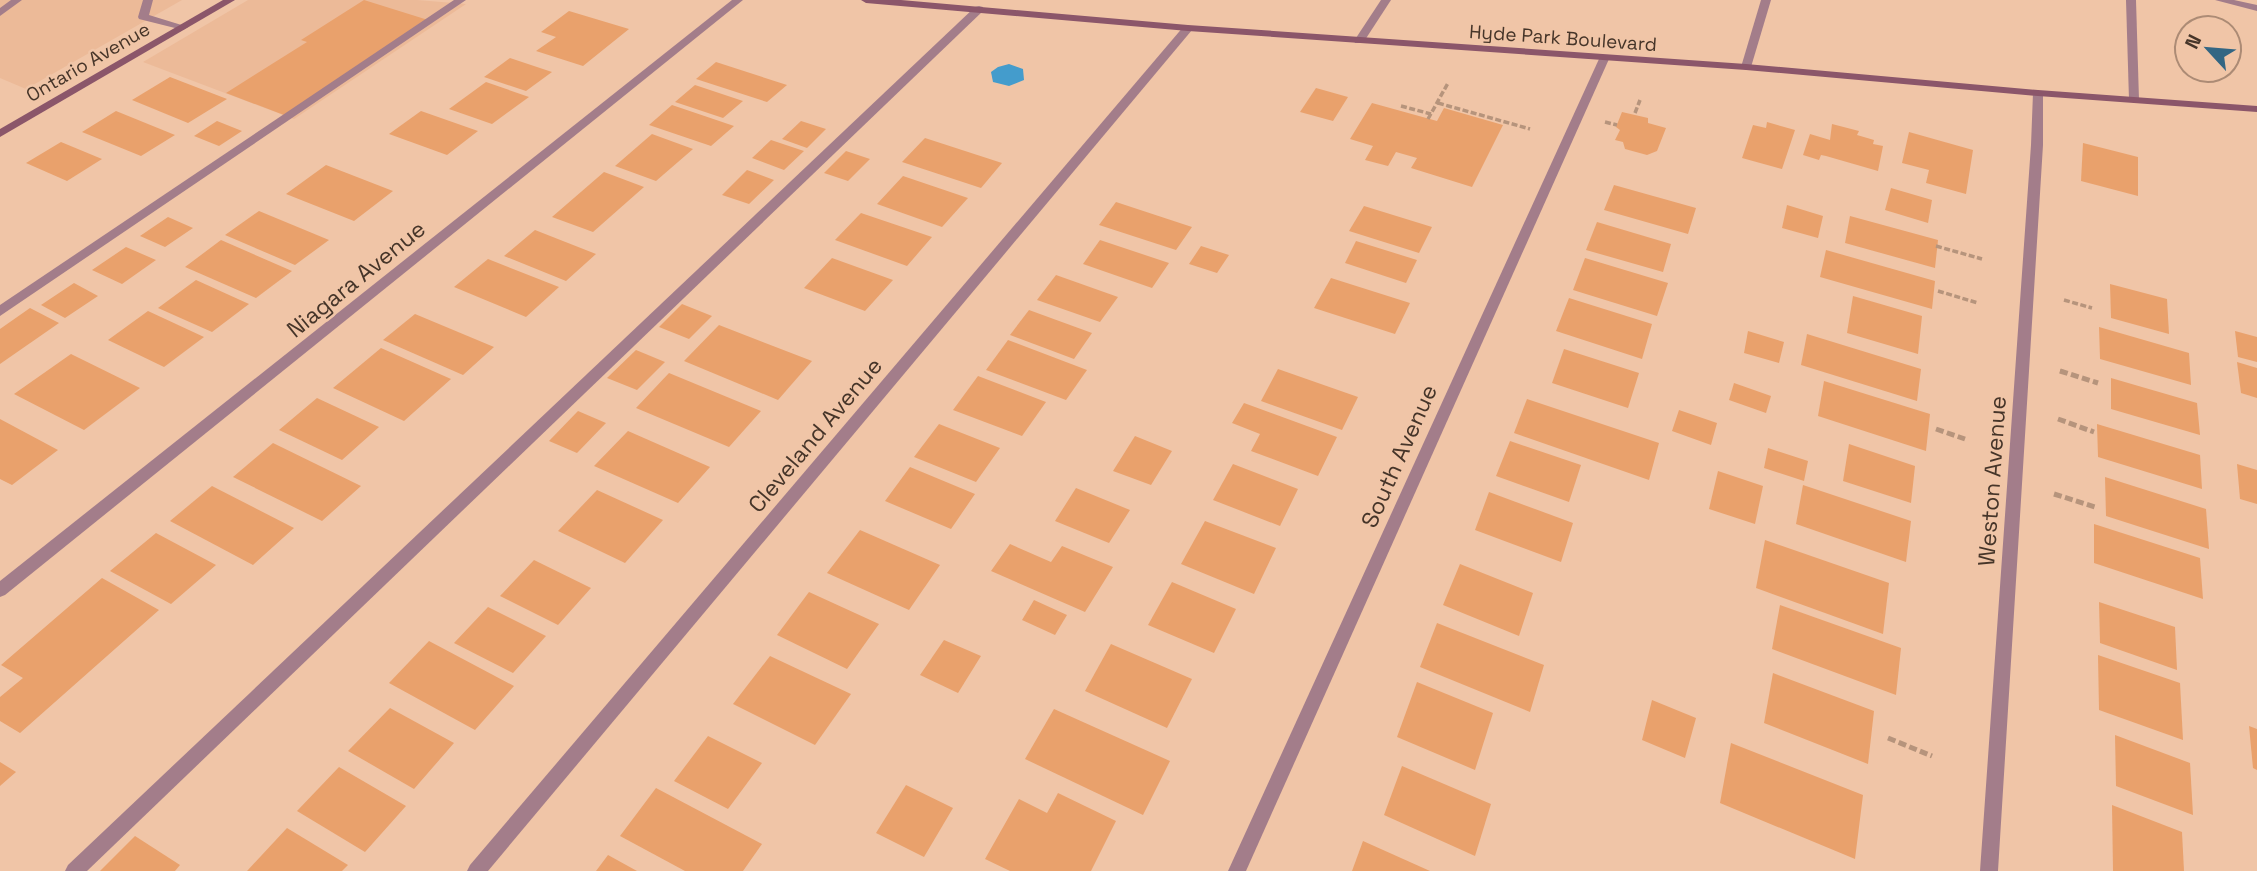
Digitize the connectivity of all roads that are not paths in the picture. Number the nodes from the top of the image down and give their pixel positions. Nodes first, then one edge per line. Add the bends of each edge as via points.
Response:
1 (17, 0) edge
2 (148, 0) edge
3 (230, 0) edge
4 (461, 0) edge
5 (738, 0) edge
6 (866, 0) edge
7 (1386, 0) edge
8 (1766, 0) edge
9 (2132, 0) edge
10 (2220, 0) edge
11 (985, 4) edge
12 (2257, 8) edge
13 (0, 13) edge
14 (183, 27) junction
15 (1188, 28) junction
16 (1359, 41) junction
17 (1604, 59) junction
18 (1746, 67) junction
19 (2038, 93) junction
20 (2134, 100) junction
21 (2257, 109) edge
22 (0, 134) edge
23 (0, 311) edge
24 (0, 590) edge
25 (74, 871) edge
26 (476, 871) edge
27 (1237, 871) edge
28 (1989, 871) edge

1 - 13 street
2 - 14 street via 143,17
3 - 14 main road, Ontario Avenue
4 - 23 street
5 - 24 street, Niagara Avenue
6 - 11 main road, Hyde Park Boulevard
7 - 16 street
8 - 18 street
9 - 20 street
10 - 12 street
11 - 15 main road, Hyde Park Boulevard
11 - 25 street
14 - 22 main road, Ontario Avenue
15 - 16 main road, Hyde Park Boulevard
15 - 26 street, Cleveland Avenue
16 - 17 main road, Hyde Park Boulevard
17 - 18 main road, Hyde Park Boulevard
17 - 27 street, South Avenue
18 - 19 main road, Hyde Park Boulevard
19 - 20 main road, Hyde Park Boulevard
19 - 28 street, Weston Avenue
20 - 21 main road, Hyde Park Boulevard

